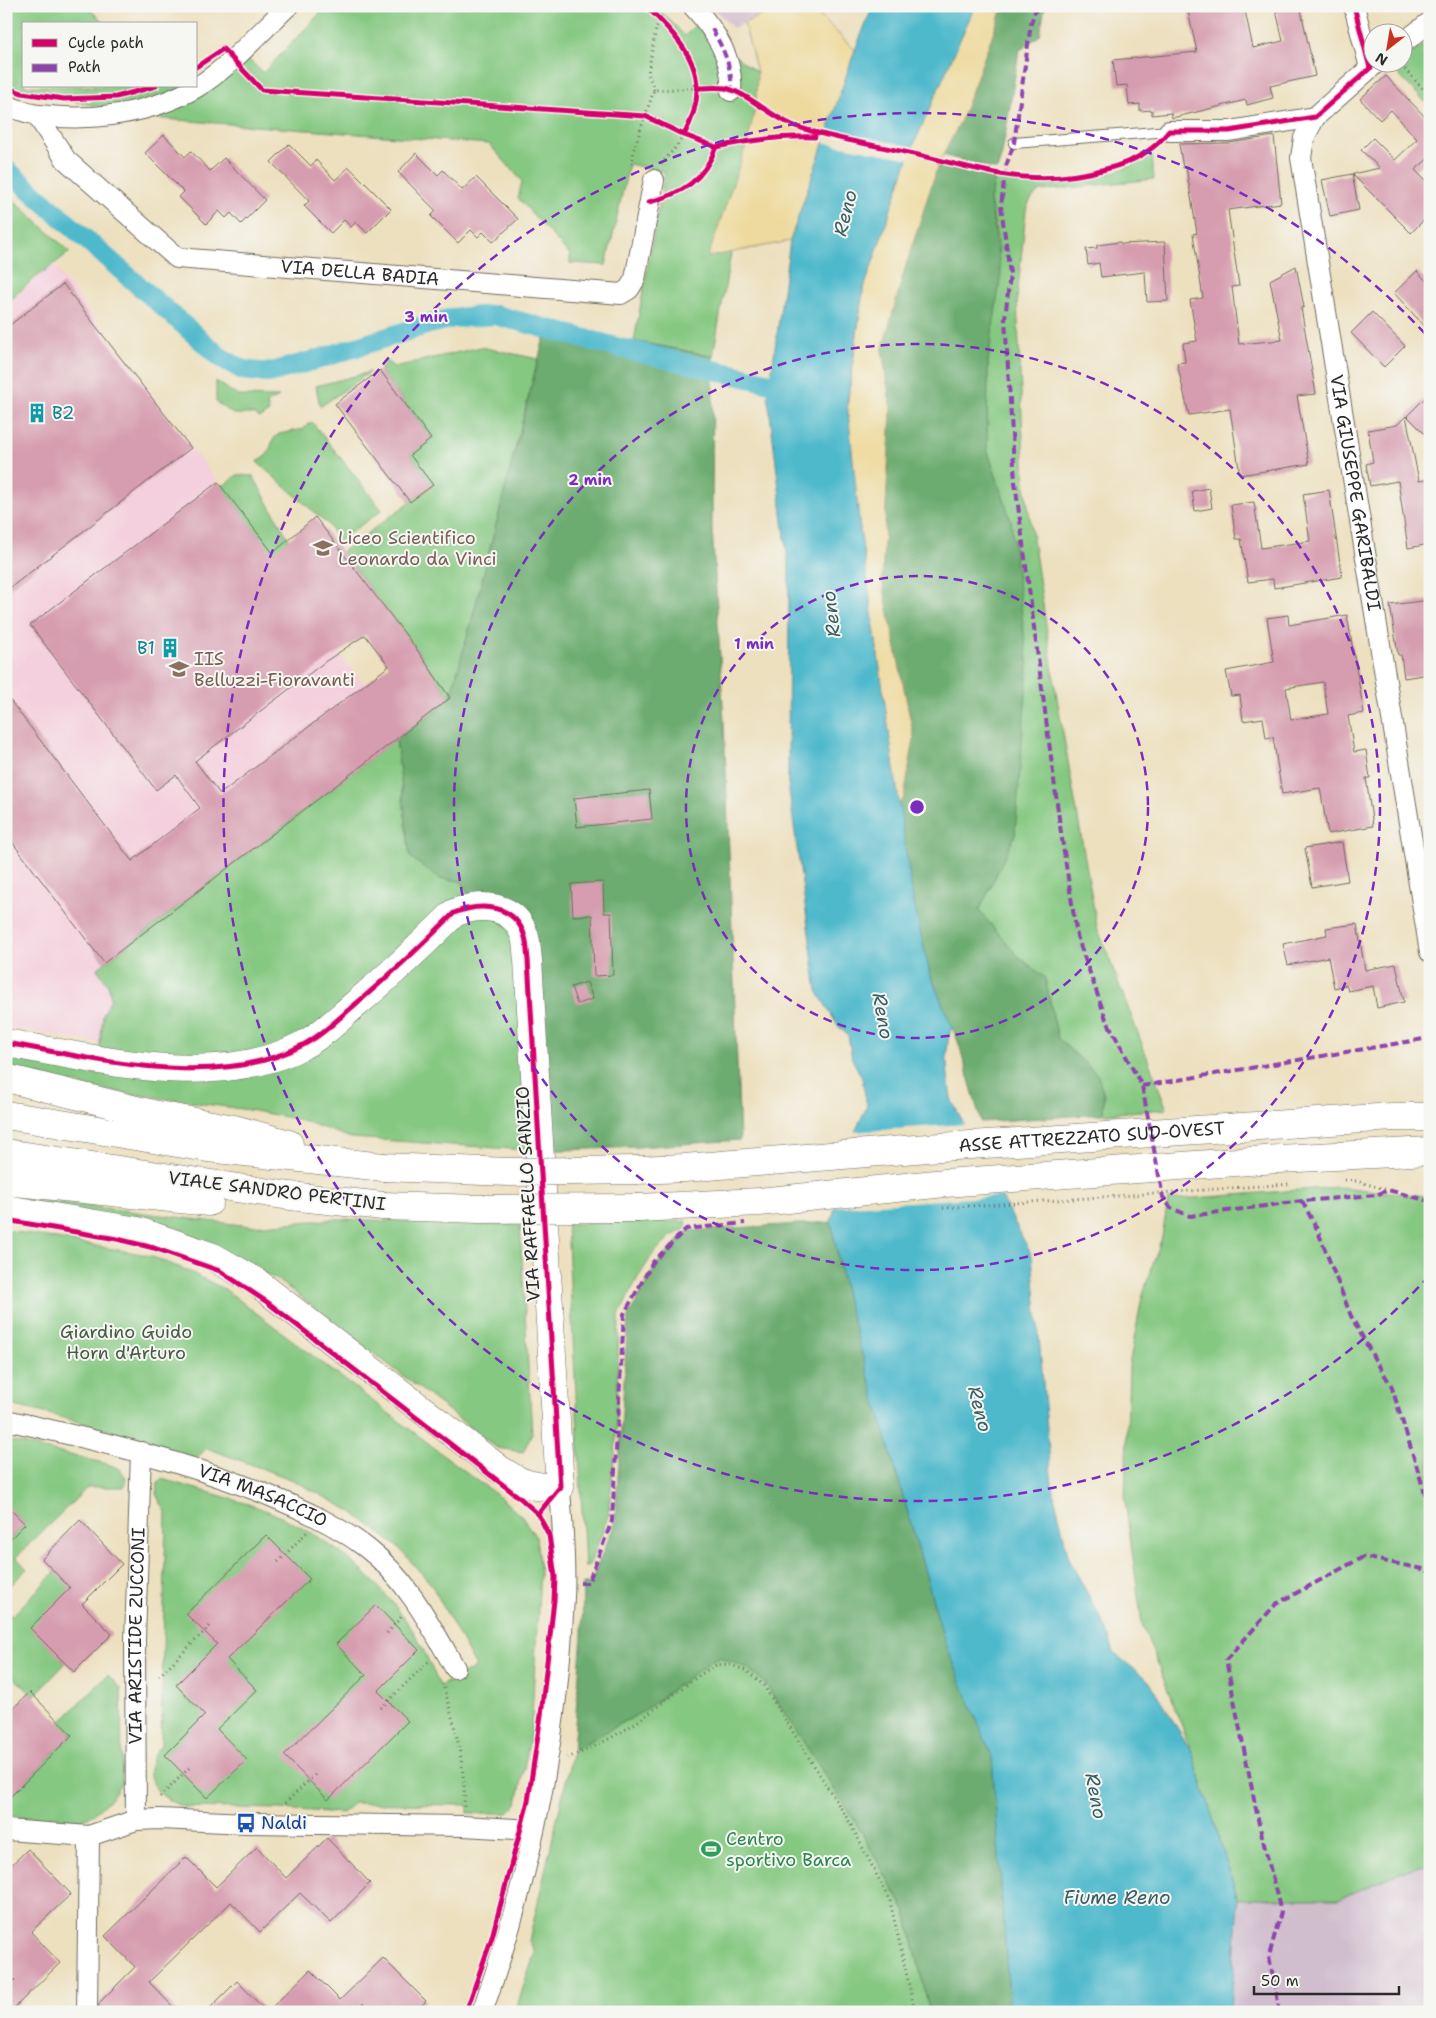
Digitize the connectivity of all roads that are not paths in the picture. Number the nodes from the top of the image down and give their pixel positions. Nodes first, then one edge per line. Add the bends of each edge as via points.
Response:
1 (288, 6) edge
2 (693, 6) edge
3 (1354, 6) edge
4 (1430, 22) edge
5 (1414, 34) edge
6 (1364, 36) edge
7 (1366, 72) edge
8 (198, 87) edge
9 (196, 88) edge
10 (731, 91) road end
11 (6, 105) edge
12 (37, 115) junction
13 (1315, 117) junction
14 (1169, 131) joint
15 (1014, 143) dead end
16 (654, 180) road end
17 (1430, 952) edge
18 (6, 1043) edge
19 (6, 1078) edge
20 (6, 1115) edge
21 (1430, 1117) edge
22 (1428, 1152) edge
23 (6, 1153) edge
24 (755, 1162) joint
25 (356, 1163) junction
26 (6, 1181) edge
27 (290, 1196) junction
28 (759, 1202) joint
29 (6, 1209) edge
30 (6, 1420) edge
31 (140, 1452) junction
32 (560, 1487) junction
33 (455, 1668) dead end
34 (136, 1820) junction
35 (6, 1830) edge
36 (534, 1830) junction
37 (89, 1836) junction
38 (87, 2012) edge
39 (482, 2012) edge

1 - 8 street
2 - 10 street via 712,29 727,58
3 - 6 street
4 - 5 street
7 - 13 street, VIA GIUSEPPE GARIBALDI
9 - 12 street via 159,104 125,113 82,118
11 - 12 street
12 - 16 street, VIA DELLA BADIA via 66,160 177,258 621,294 629,290 635,279
13 - 14 street via 1229,131
13 - 17 street, VIA GIUSEPPE GARIBALDI via 1304,138 1301,158
14 - 15 lane
18 - 32 main road, VIA RAFFAELLO SANZIO via 167,1069 249,1064 304,1045 322,1033 398,969 454,913 483,906 501,909 514,917 525,938 528,960
19 - 25 main road via 157,1115 234,1129
20 - 25 main road, VIALE SANDRO PERTINI via 208,1148
21 - 24 main road, ASSE ATTREZZATO SUD-OVEST via 1173,1130
22 - 28 main road, ASSE ATTREZZATO SUD-OVEST via 945,1183
23 - 27 main road, VIALE SANDRO PERTINI
24 - 25 main road, VIALE SANDRO PERTINI, bridge via 638,1170 509,1172
26 - 27 main road via 214,1202
27 - 28 main road, VIALE SANDRO PERTINI, bridge via 383,1206 508,1209 639,1208
29 - 32 main road via 138,1231 213,1257 255,1281 499,1469 532,1486
30 - 31 street, VIA MASACCIO
31 - 33 street, VIA MASACCIO via 217,1475 337,1528 369,1550 395,1576 425,1616
31 - 34 street, VIA ARISTIDE ZUCCONI via 134,1641
32 - 36 street, VIA RAFFAELLO SANZIO via 564,1578 562,1623 549,1748
34 - 36 street
34 - 37 street
35 - 37 street
36 - 39 street, VIA RAFFAELLO SANZIO via 520,1895
37 - 38 street

